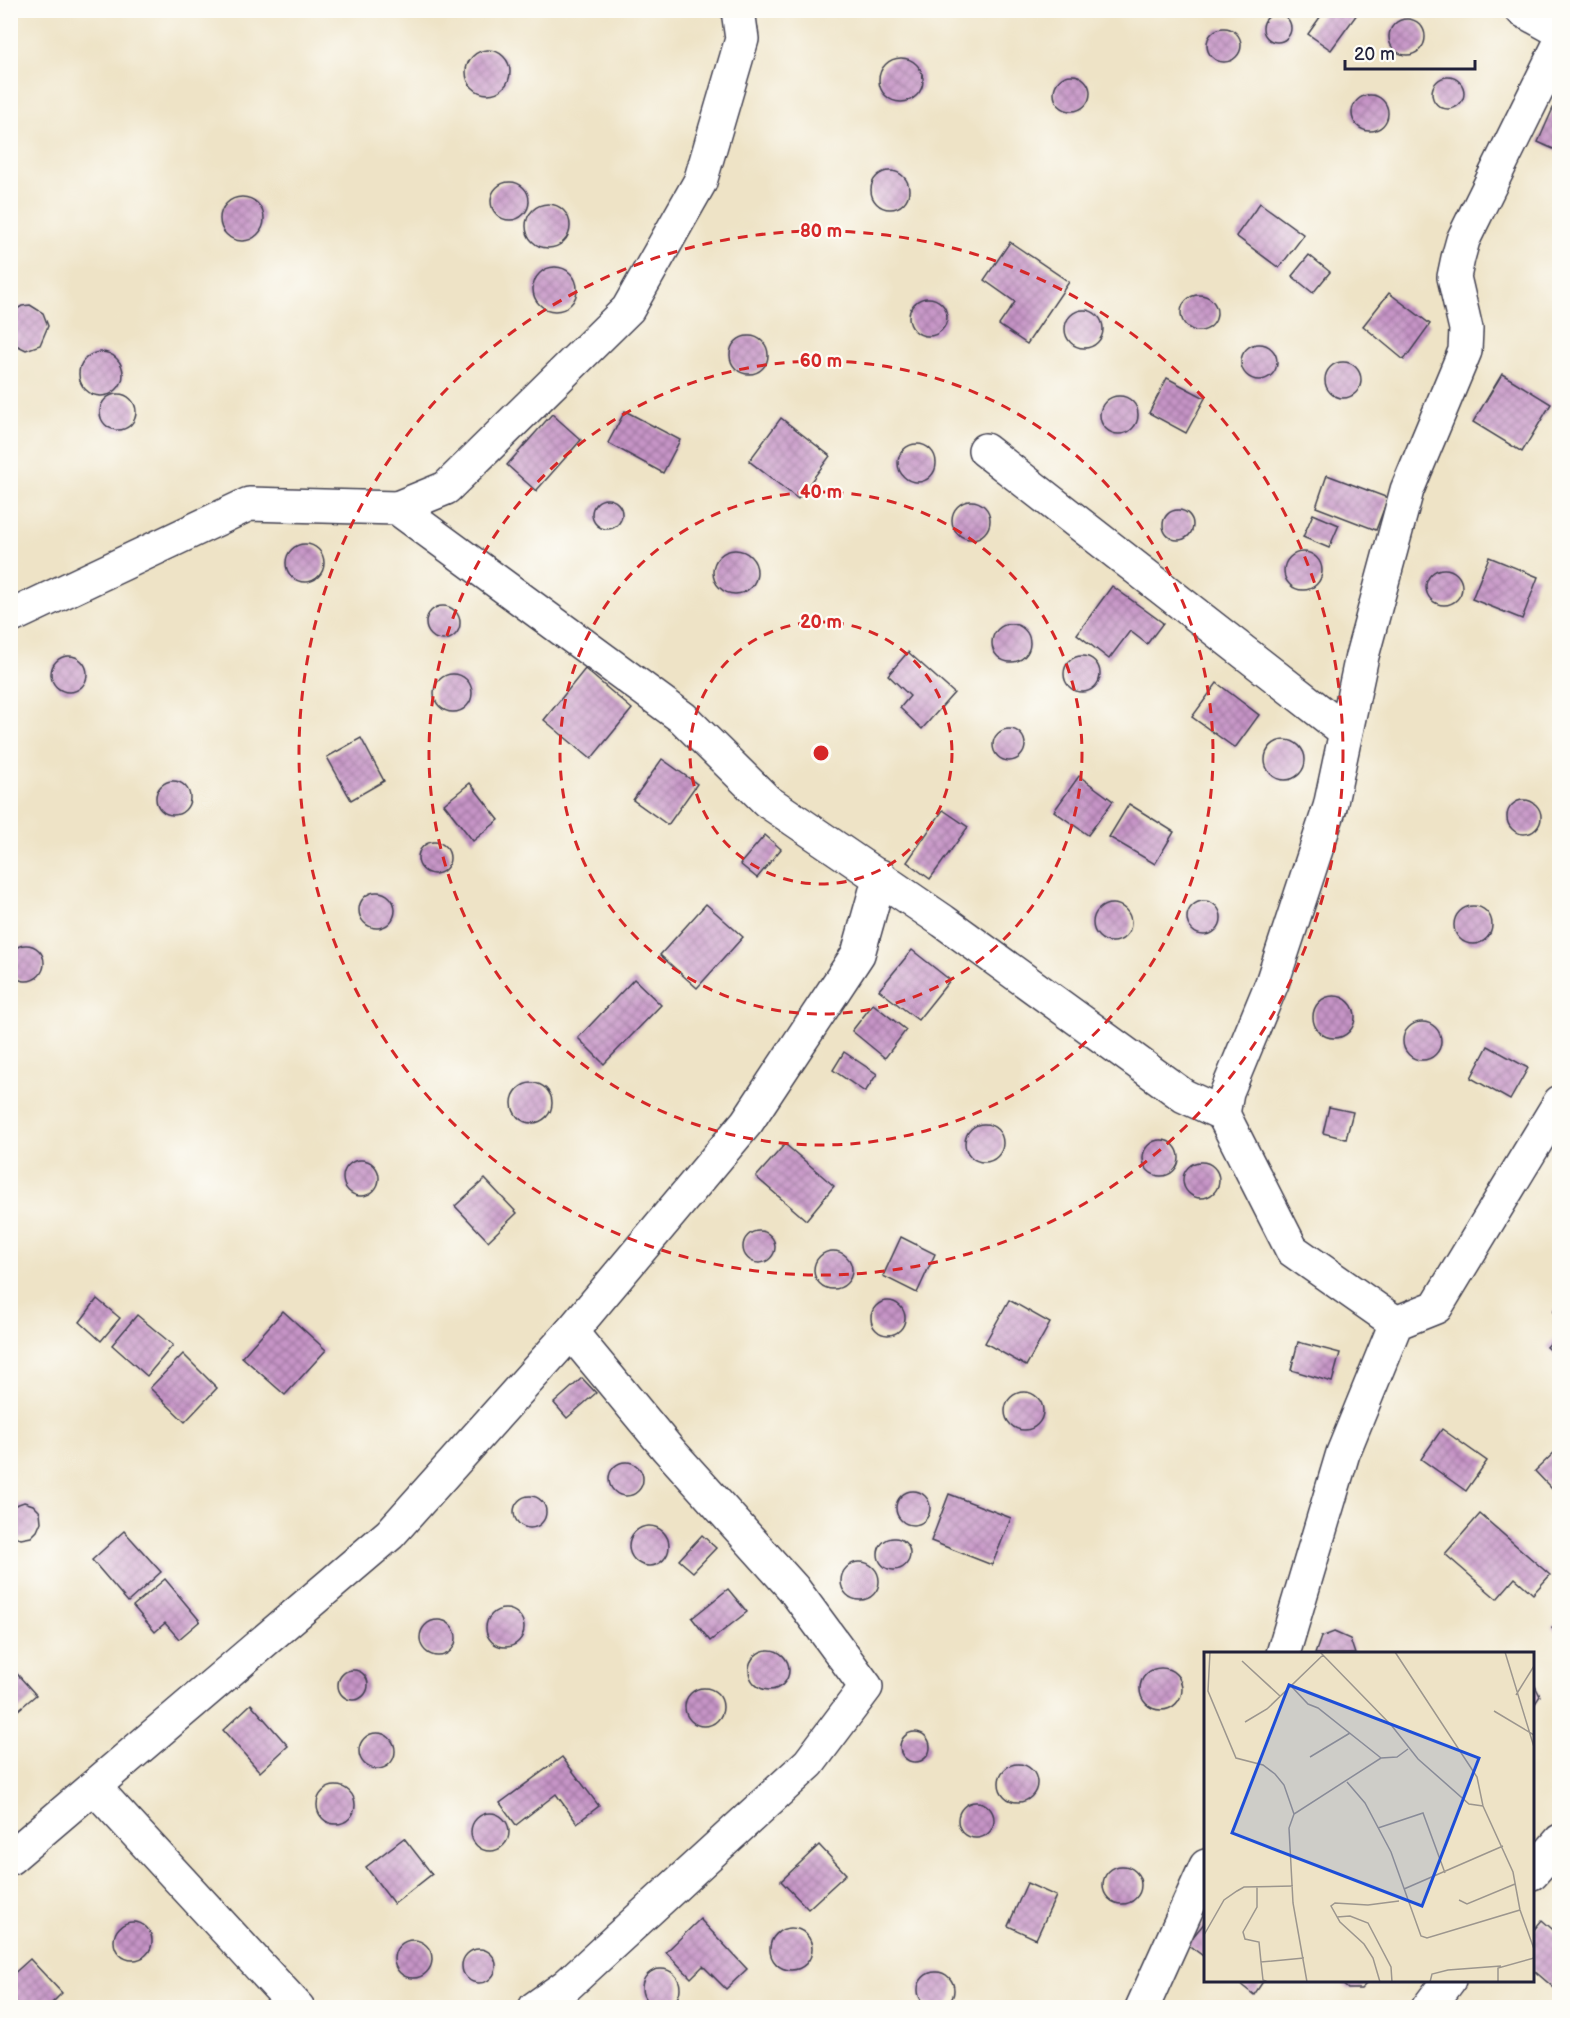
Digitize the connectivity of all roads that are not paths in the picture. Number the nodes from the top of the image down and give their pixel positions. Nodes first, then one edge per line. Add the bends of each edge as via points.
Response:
1 (738, 10) edge
2 (1522, 10) edge
3 (1560, 31) edge
4 (1560, 43) edge
5 (986, 450) dead end
6 (397, 508) junction
7 (10, 617) edge
8 (1345, 731) junction
9 (879, 876) junction
10 (1560, 1102) edge
11 (1222, 1114) junction
12 (1396, 1323) junction
13 (571, 1332) junction
14 (1283, 1652) edge
15 (94, 1787) junction
16 (1560, 1841) edge
17 (10, 1858) edge
18 (1204, 1870) edge
19 (1534, 1873) edge
20 (1447, 1982) edge
21 (298, 2007) edge
22 (535, 2007) edge
23 (1142, 2007) edge
24 (1428, 2007) edge

1 - 6 street via 742,39 700,182 628,309 446,488
2 - 3 street
4 - 8 street via 1463,240 1454,277 1466,329 1465,351 1407,490
5 - 8 street
6 - 7 street via 249,504
6 - 9 street via 683,718 767,801
8 - 11 street via 1330,807 1272,983 1227,1092
9 - 11 street via 1184,1096
9 - 13 street via 858,954 747,1122
10 - 12 street via 1436,1307
11 - 12 street via 1292,1250
12 - 14 street via 1342,1453
13 - 15 street via 390,1534
13 - 22 street via 667,1448 793,1588 866,1687 809,1763 566,1986
15 - 17 street
15 - 21 street
16 - 19 street
18 - 23 street
20 - 24 street

